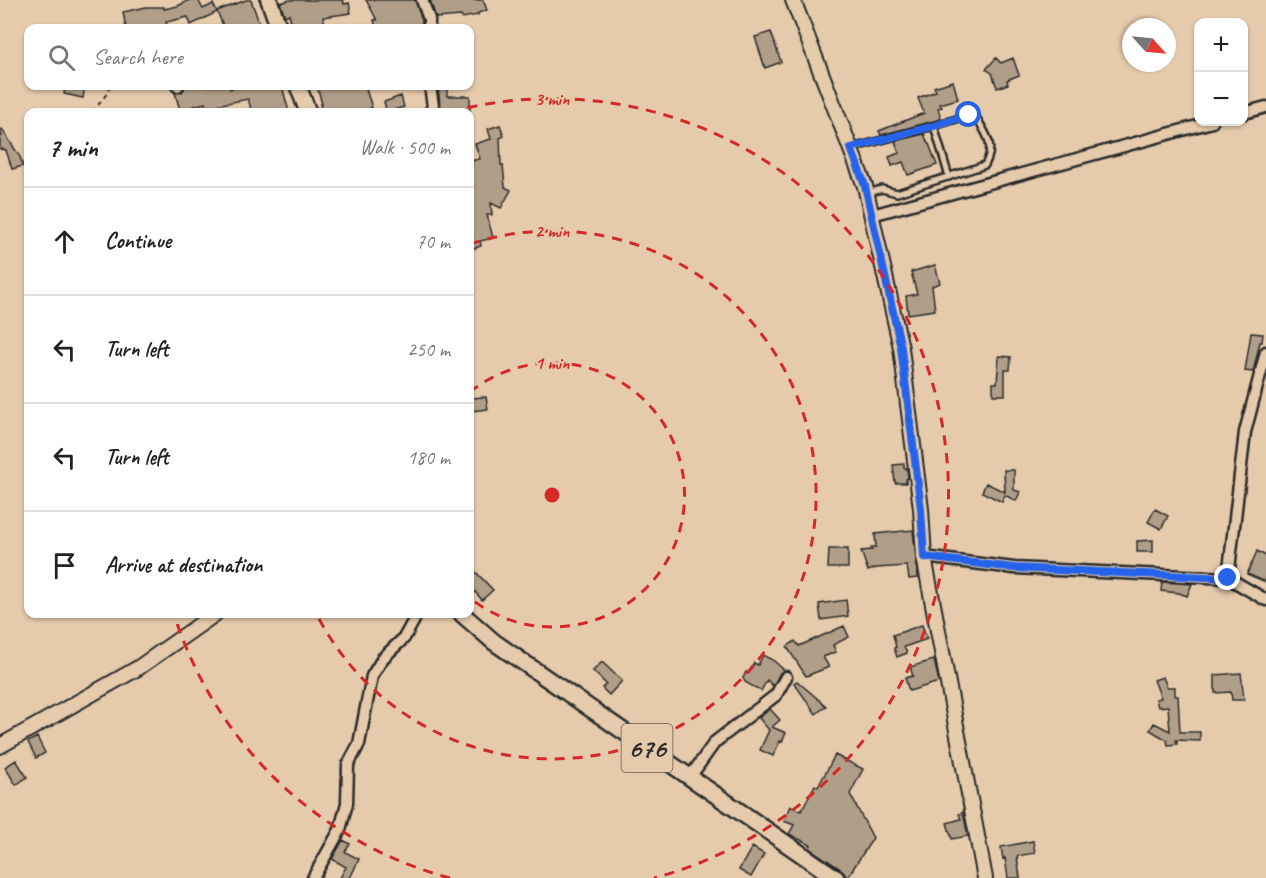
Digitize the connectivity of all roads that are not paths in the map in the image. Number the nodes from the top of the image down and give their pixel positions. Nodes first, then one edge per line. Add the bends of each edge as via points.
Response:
1 (269, 0) edge
2 (422, 0) edge
3 (793, 0) edge
4 (278, 24) edge
5 (429, 24) edge
6 (300, 90) edge
7 (431, 90) edge
8 (1266, 107) edge
9 (306, 108) edge
10 (432, 108) edge
11 (1248, 112) edge
12 (934, 126) junction
13 (1197, 126) edge
14 (851, 148) junction
15 (948, 177) junction
16 (867, 193) junction
17 (872, 215) junction
18 (1266, 352) edge
19 (924, 557) junction
20 (1228, 578) junction
21 (1266, 600) edge
22 (209, 618) edge
23 (414, 618) edge
24 (467, 618) edge
25 (786, 677) dead end
26 (0, 746) edge
27 (690, 777) junction
28 (313, 878) edge
29 (836, 878) edge
30 (985, 878) edge

1 - 4 main road
2 - 5 street
3 - 14 street
6 - 9 main road
7 - 10 street
8 - 11 street
12 - 14 lane
12 - 15 lane
12 - 15 lane via 969,115 976,117 990,141 990,157 985,165
13 - 17 street
14 - 16 street
15 - 16 lane via 897,193 882,189
16 - 17 street
17 - 19 street via 901,348
18 - 20 street via 1245,432
19 - 20 street via 1014,568
19 - 30 street
20 - 21 street
22 - 26 street via 138,668
23 - 28 street via 404,638 383,658 372,676 359,744 348,765 347,803 340,830
24 - 27 main road, 676 via 494,642
25 - 27 street via 776,695 715,742
27 - 29 main road, 676

